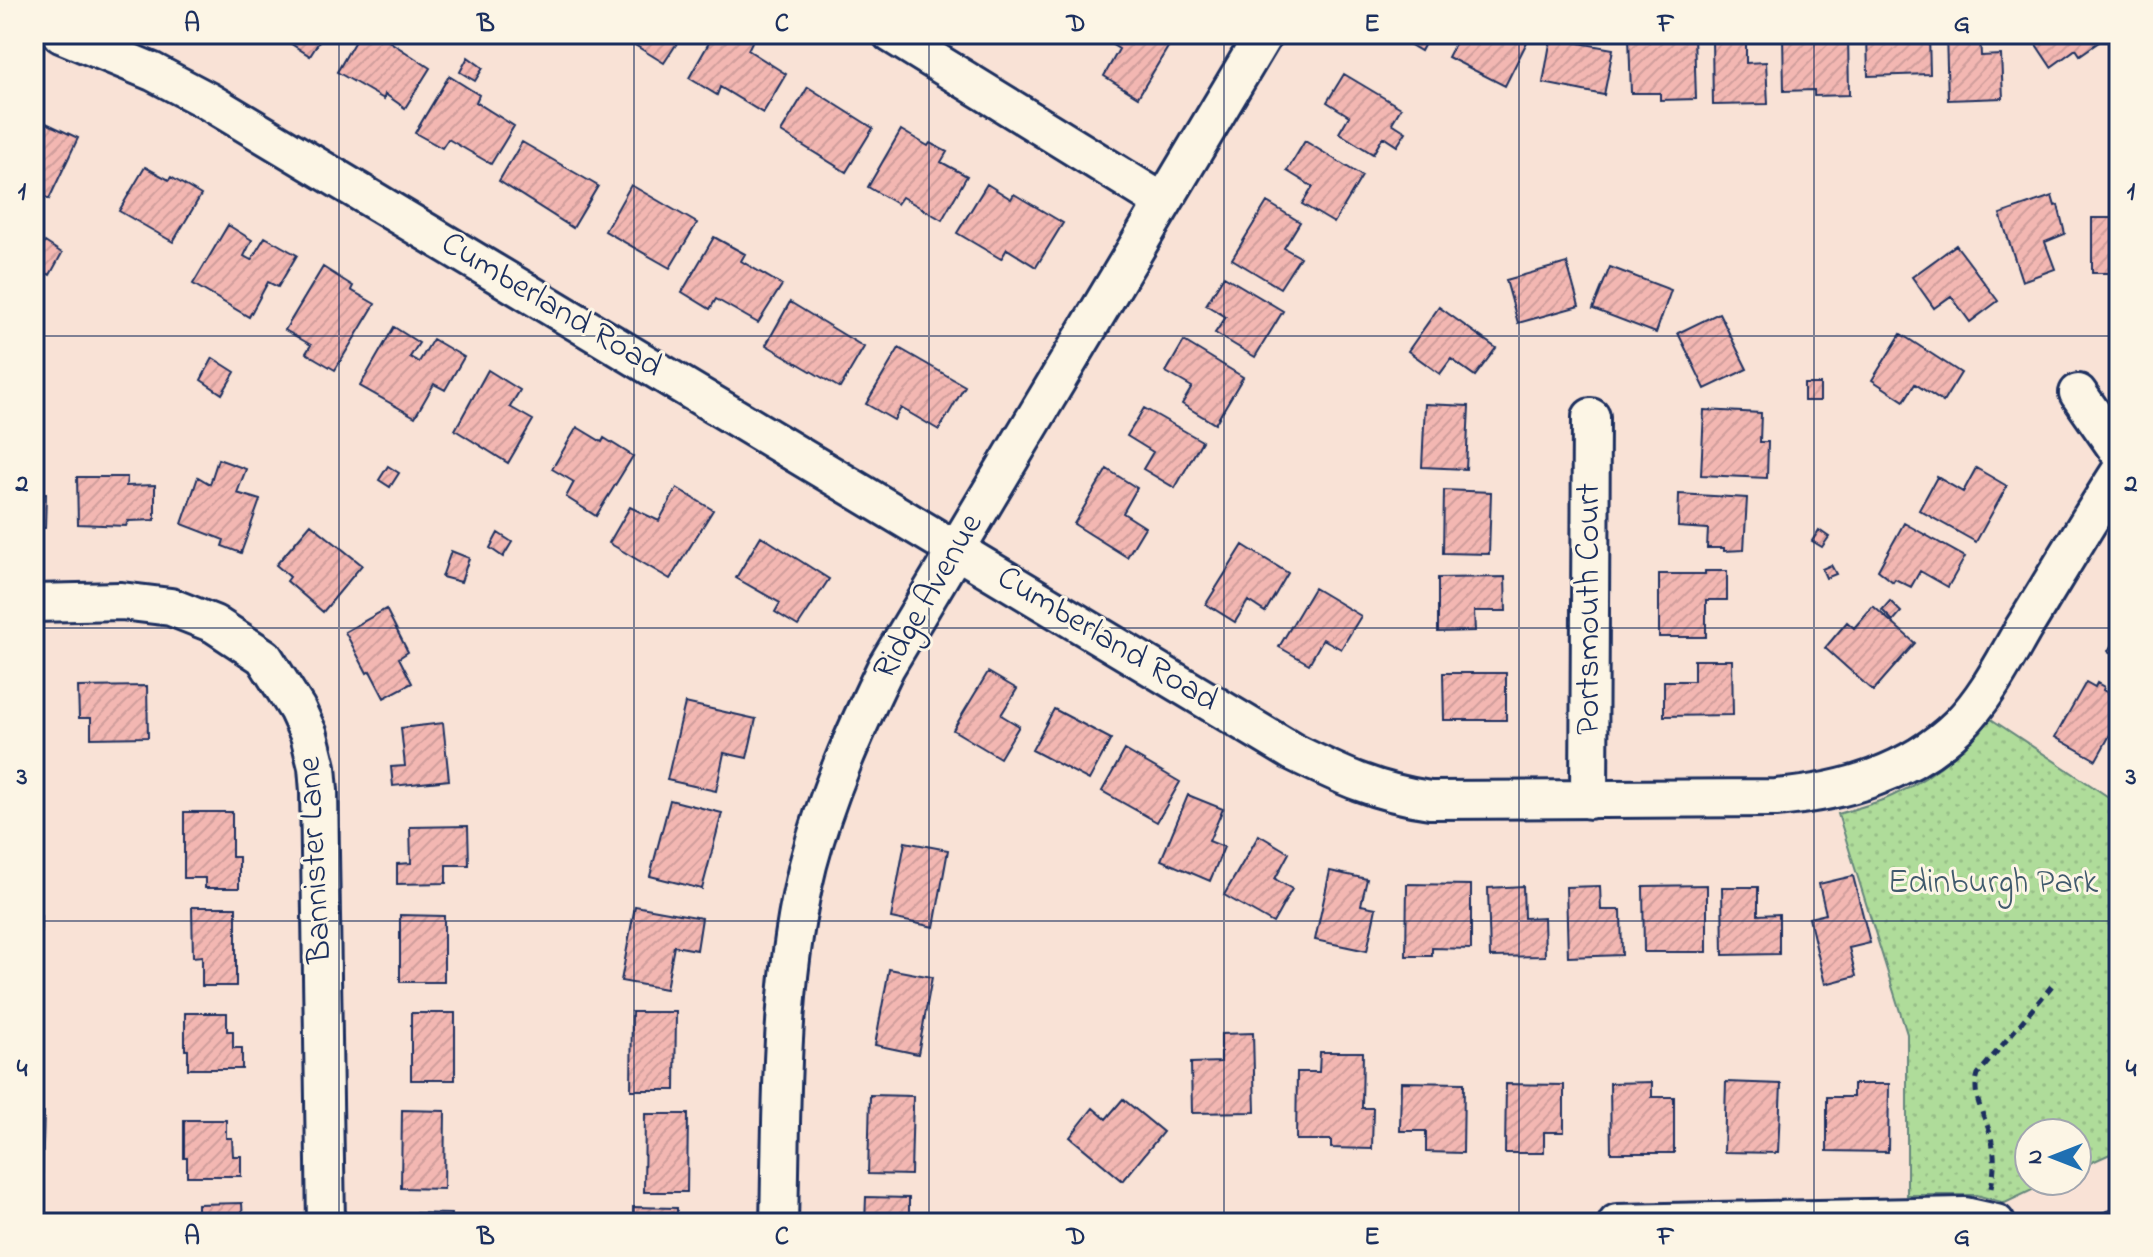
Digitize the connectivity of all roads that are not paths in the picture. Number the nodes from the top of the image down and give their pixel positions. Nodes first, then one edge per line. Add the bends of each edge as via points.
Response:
1 (61, 34) edge
2 (891, 34) edge
3 (1264, 34) edge
4 (1163, 202) junction
5 (2078, 393) dead end
6 (1591, 417) dead end
7 (2119, 452) edge
8 (2119, 473) edge
9 (955, 549) junction
10 (34, 603) edge
11 (1589, 800) junction
12 (1993, 1210) edge
13 (326, 1223) edge
14 (779, 1223) edge
15 (1617, 1223) edge

1 - 9 street, Cumberland Road via 208,101
2 - 4 street
3 - 4 street, Ridge Avenue
4 - 9 street, Ridge Avenue
5 - 7 street
6 - 11 street, Portsmouth Court
8 - 11 street, Cumberland Road via 1988,687 1959,725 1896,769 1818,794
9 - 11 street, Cumberland Road via 1293,752 1353,782 1430,800
9 - 14 street, Ridge Avenue via 886,667 849,744 809,865 785,1004
10 - 13 street, Bannister Lane via 147,602 193,614 264,657 297,709 309,735 319,791
12 - 15 street via 1965,1216

